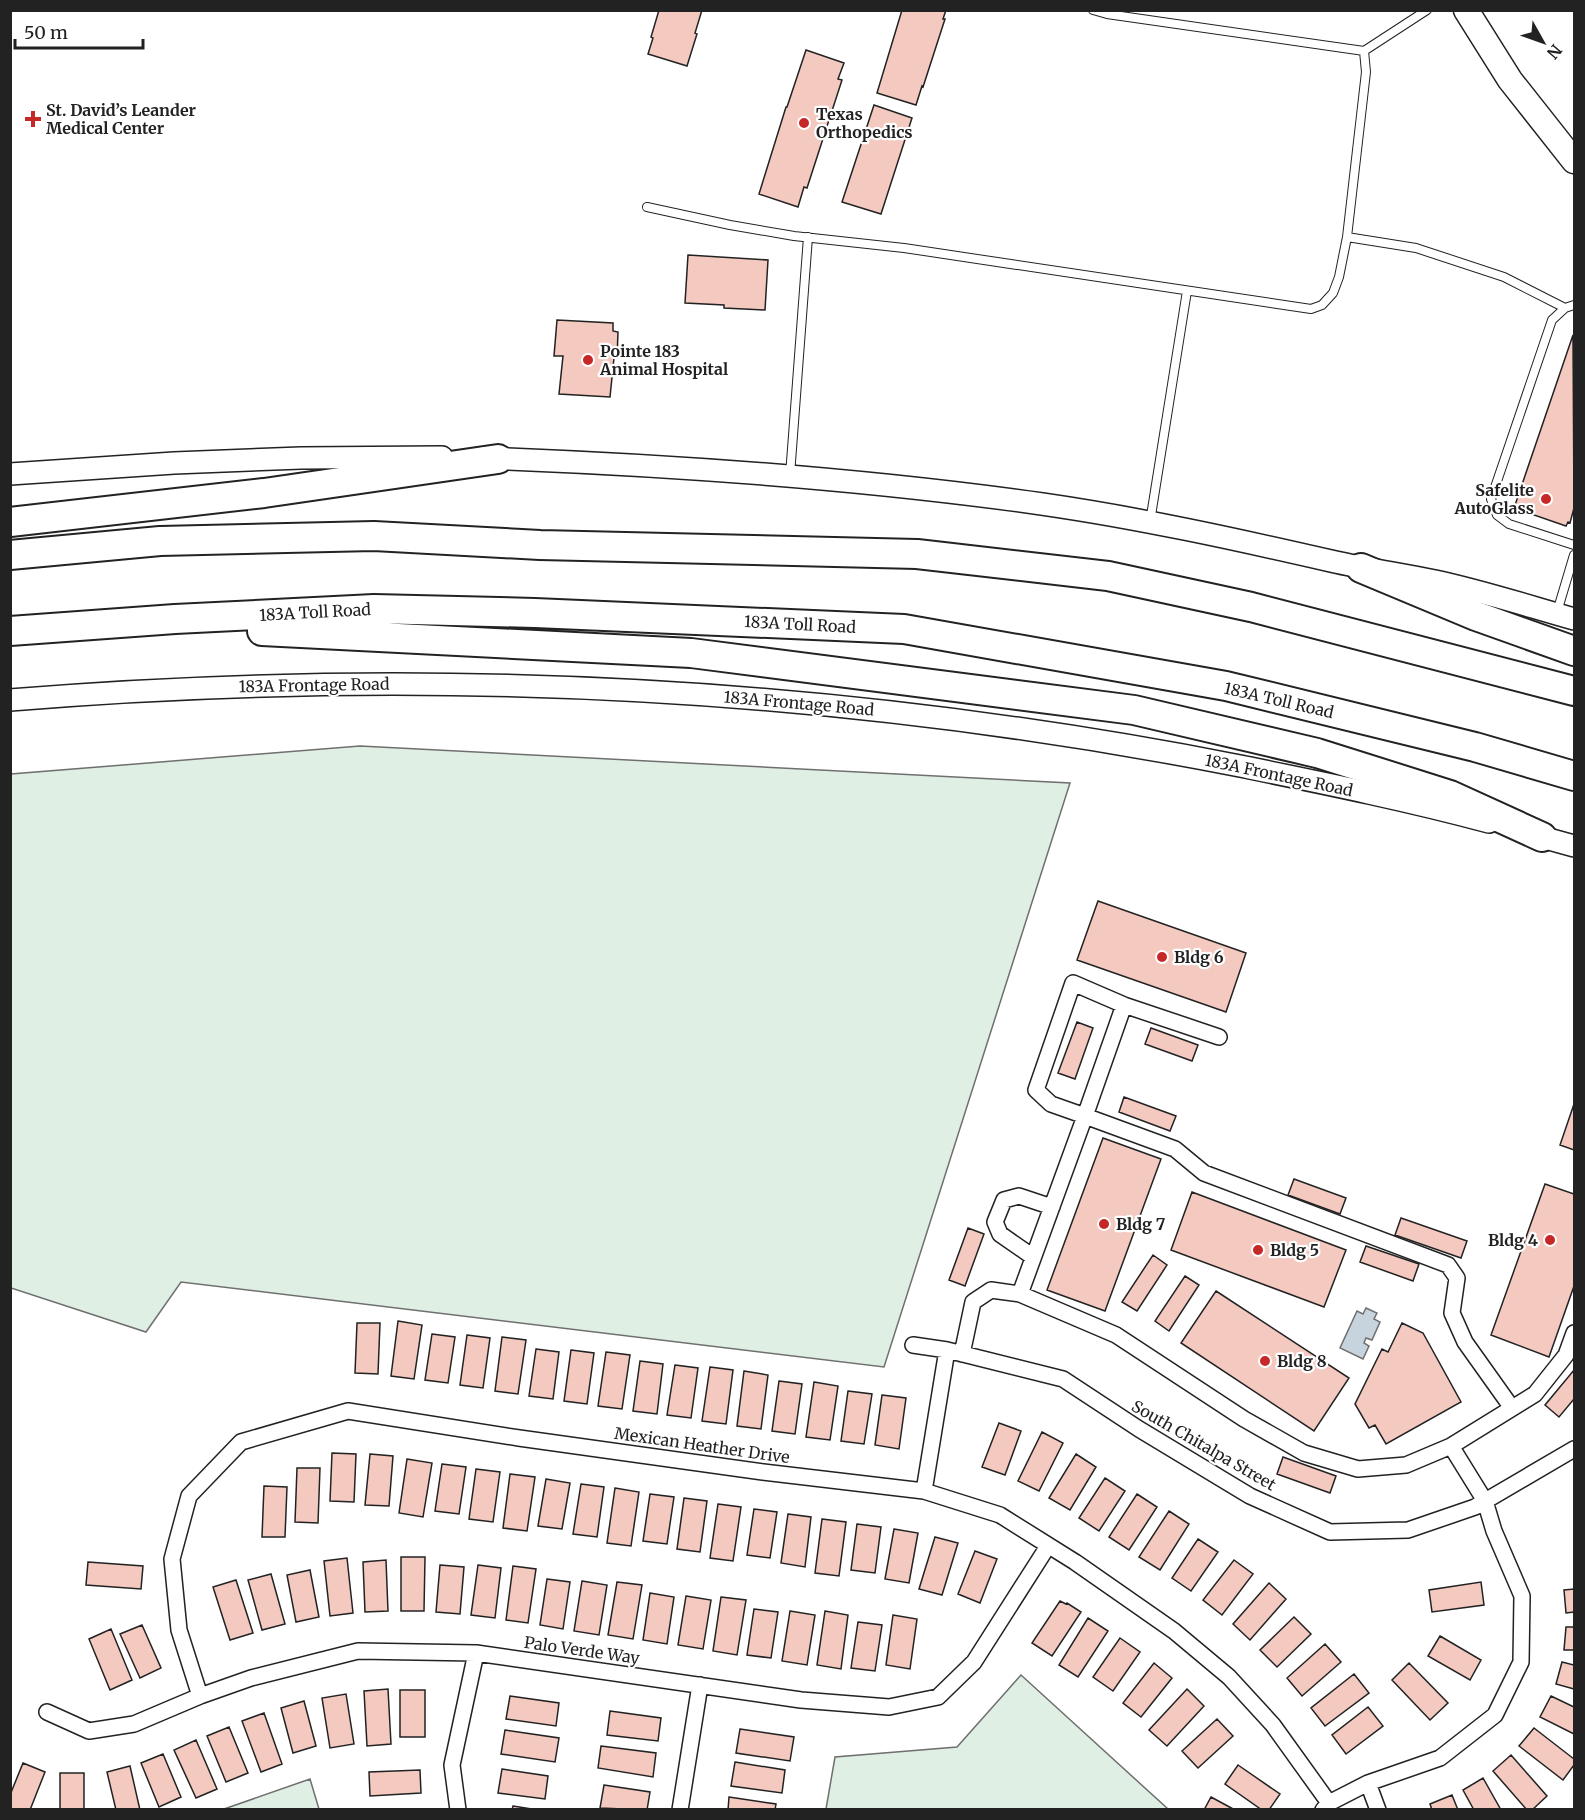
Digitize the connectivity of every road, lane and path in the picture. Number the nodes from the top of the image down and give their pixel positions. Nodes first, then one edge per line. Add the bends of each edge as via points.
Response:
1 (1093, 10) edge
2 (1427, 10) edge
3 (1466, 10) edge
4 (1364, 51) junction
5 (1575, 161) edge
6 (647, 207) dead end
7 (808, 237) junction
8 (1347, 237) junction
9 (1187, 291) junction
10 (1575, 305) edge
11 (1565, 308) junction
12 (498, 459) junction
13 (10, 474) edge
14 (790, 476) junction
15 (10, 522) edge
16 (1149, 523) junction
17 (1575, 545) edge
18 (10, 555) edge
19 (1575, 555) edge
20 (1361, 568) junction
21 (1566, 616) edge
22 (95, 625) junction
23 (10, 631) edge
24 (1575, 651) edge
25 (1575, 692) edge
26 (10, 700) edge
27 (1575, 776) edge
28 (1542, 837) junction
29 (1575, 846) edge
30 (1124, 1005) junction
31 (1219, 1037) dead end
32 (1085, 1116) junction
33 (1052, 1206) junction
34 (1033, 1257) junction
35 (1020, 1294) junction
36 (1575, 1333) edge
37 (913, 1346) dead end
38 (954, 1352) junction
39 (1512, 1408) junction
40 (1451, 1446) junction
41 (1575, 1449) edge
42 (924, 1491) junction
43 (1485, 1502) junction
44 (1048, 1546) junction
45 (476, 1653) junction
46 (700, 1685) junction
47 (200, 1696) junction
48 (48, 1712) dead end
49 (1368, 1783) junction
50 (1326, 1806) edge
51 (458, 1809) edge
52 (680, 1809) edge
53 (1377, 1809) edge

1 - 4 lane
2 - 4 lane
3 - 5 main road via 1510,80
4 - 8 lane via 1366,72
6 - 7 lane
7 - 9 lane
7 - 14 lane
8 - 9 lane via 1333,293 1322,305 1311,309
8 - 11 lane via 1416,248 1504,278
9 - 16 lane
10 - 11 lane
11 - 17 lane via 1552,320 1491,499 1497,515 1509,524
12 - 13 main road via 301,458
12 - 14 main road
12 - 15 highway via 264,493
14 - 16 main road via 1043,505
16 - 20 main road
18 - 25 highway via 160,541 374,536 562,546 916,554 1108,576 1251,607
19 - 21 lane
20 - 21 main road via 1437,582
20 - 24 highway via 1476,616
22 - 23 highway, 183A Toll Road
22 - 27 highway, 183A Toll Road via 375,609 904,629 1226,686 1475,747
22 - 28 highway via 691,653 1134,710 1317,753 1450,795
26 - 28 main road, 183A Frontage Road via 124,691 402,683 604,688 825,704 1015,727 1168,752 1326,783
28 - 29 main road, 183A Frontage Road
30 - 31 street
30 - 32 street
30 - 32 street via 1073,983 1036,1090 1051,1104
32 - 33 street
32 - 39 street via 1175,1149 1204,1173 1448,1265 1457,1278 1452,1314 1465,1342
33 - 34 street
33 - 34 street via 1019,1196 1004,1200 995,1222 1000,1234
34 - 35 street
35 - 38 street via 991,1290 973,1302
35 - 40 street via 1116,1335 1244,1419 1304,1453 1358,1469 1406,1465
36 - 39 street via 1566,1355 1535,1394
37 - 38 street, South Chitalpa Street
38 - 42 street
38 - 43 street, South Chitalpa Street via 1063,1379 1250,1496 1329,1532 1408,1530
39 - 40 street
40 - 43 street
41 - 43 street, South Chitalpa Street
42 - 44 street, Mexican Heather Drive via 1000,1515
42 - 47 street, Mexican Heather Drive via 519,1438 348,1410 241,1442 189,1496 172,1559 179,1630
43 - 49 street via 1522,1596 1521,1662 1495,1715 1440,1758
44 - 46 street, Palo Verde Way via 974,1662 938,1697 889,1707 801,1700
44 - 50 street, Mexican Heather Drive via 1174,1631 1229,1677 1274,1725
45 - 46 street, Palo Verde Way
45 - 47 street, Palo Verde Way via 358,1651 251,1678
45 - 51 street via 452,1765
46 - 52 street
47 - 48 street, Palo Verde Way via 134,1724 89,1731
49 - 50 street
49 - 53 street

